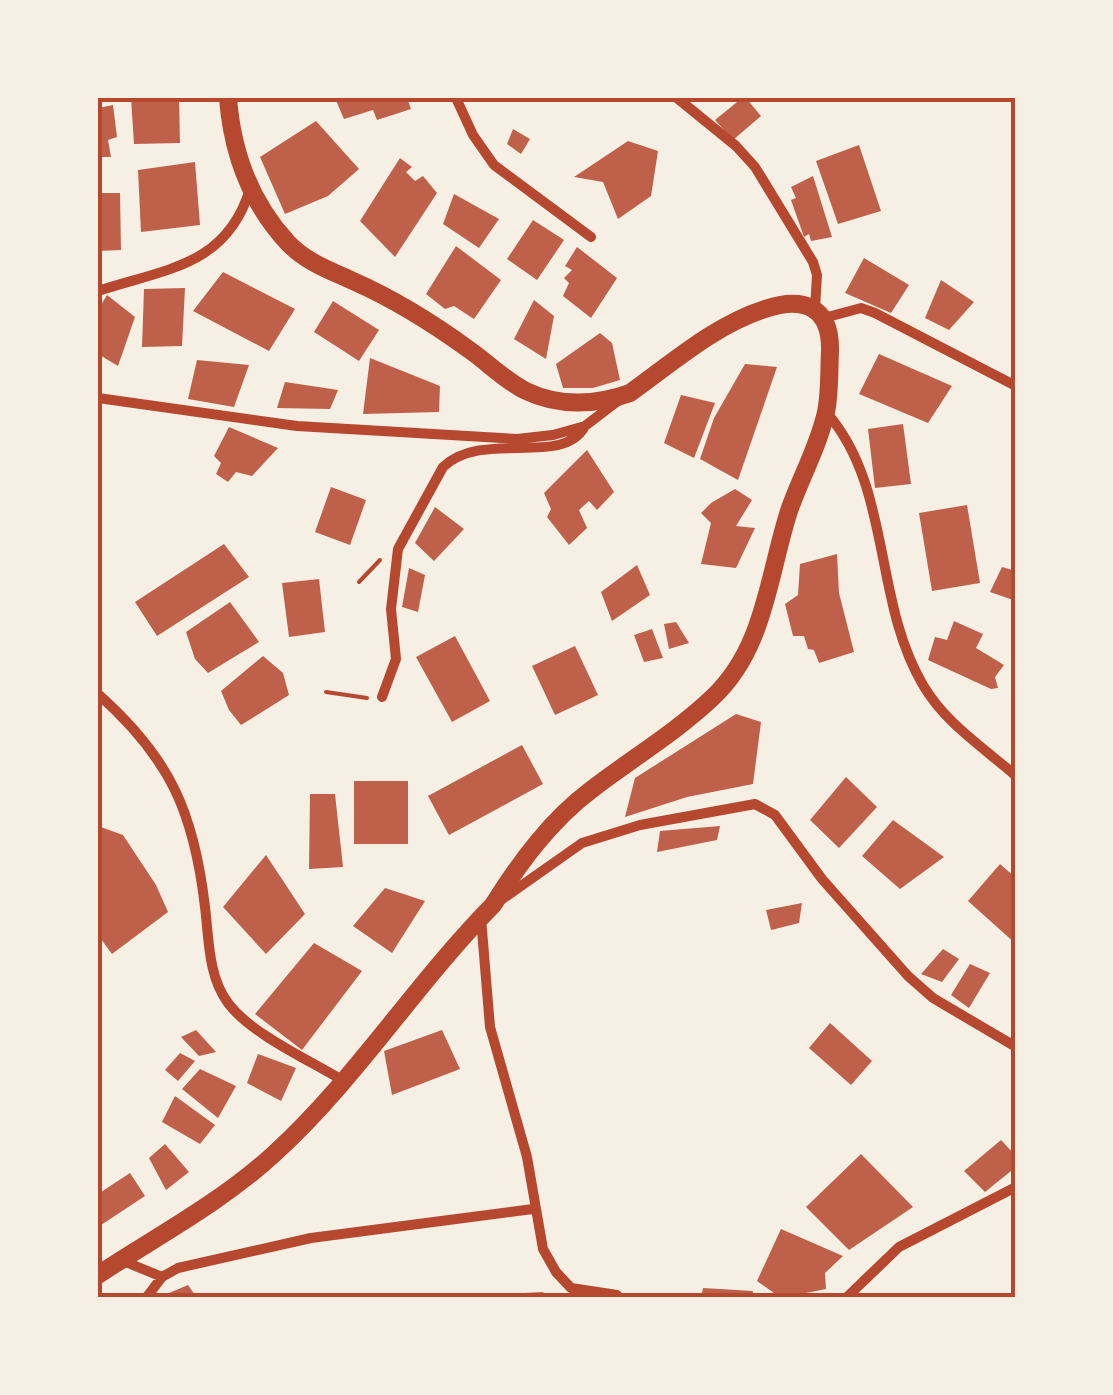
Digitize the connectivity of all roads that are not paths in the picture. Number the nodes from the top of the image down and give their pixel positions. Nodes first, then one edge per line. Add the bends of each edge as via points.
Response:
1 (228, 98) edge
2 (456, 98) edge
3 (676, 98) edge
4 (250, 188) junction
5 (591, 238) dead end
6 (98, 291) edge
7 (820, 313) junction
8 (1016, 386) edge
9 (630, 393) junction
10 (98, 398) edge
11 (826, 412) junction
12 (585, 426) junction
13 (98, 694) edge
14 (382, 697) road end
15 (1016, 776) edge
16 (487, 911) junction
17 (1016, 1047) edge
18 (342, 1080) junction
19 (1016, 1187) edge
20 (533, 1208) junction
21 (121, 1260) junction
22 (98, 1275) edge
23 (162, 1277) junction
24 (618, 1295) dead end
25 (146, 1298) edge
26 (846, 1298) edge

1 - 4 street via 237,156
2 - 5 street via 494,165
3 - 7 street via 755,167 813,262
4 - 6 street via 226,239 203,255
4 - 9 street via 306,260 434,324 526,391 594,403
7 - 8 street via 875,312
7 - 9 street via 787,302 762,310 696,345
7 - 11 street via 830,347
9 - 12 street
10 - 12 street via 297,426 498,438
11 - 15 street via 859,460 896,624 915,670 956,727
11 - 16 street via 788,514 757,629 728,680 555,822
12 - 14 street via 568,442 474,449 443,467 398,549 391,609 396,659
13 - 18 street via 166,769 184,806 214,977 229,1005
16 - 17 street via 582,843 754,804 775,815 908,976
16 - 18 street
16 - 20 street via 490,1027 527,1157
18 - 21 street via 241,1184
19 - 26 street via 898,1247
20 - 23 street via 310,1238
20 - 24 street via 543,1249 571,1288
21 - 22 street
21 - 23 street
23 - 25 street

